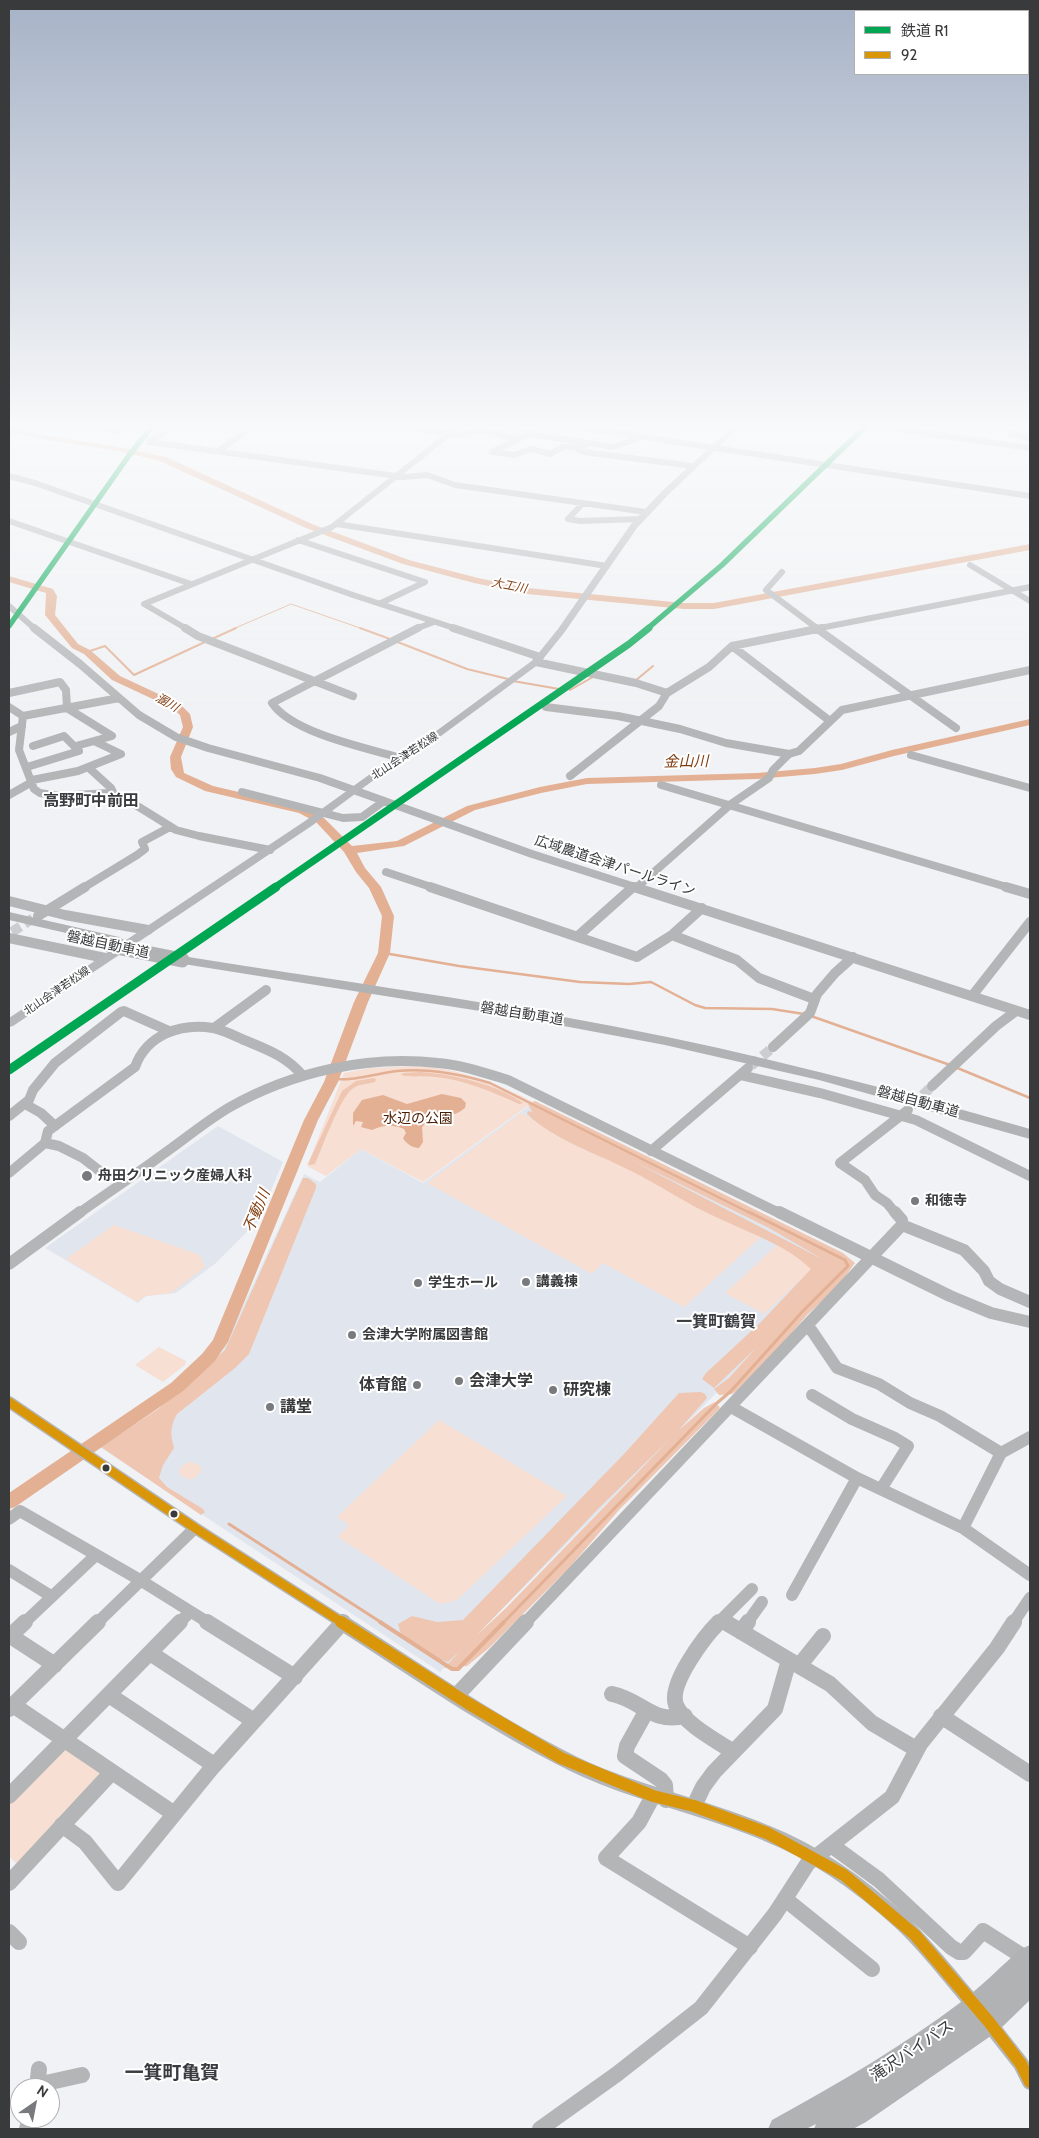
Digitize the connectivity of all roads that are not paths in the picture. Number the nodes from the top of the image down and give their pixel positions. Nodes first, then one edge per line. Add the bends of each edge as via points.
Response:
1 (14, 523) edge
2 (149, 523) edge
3 (339, 523) edge
4 (637, 523) edge
5 (335, 526) junction
6 (298, 540) junction
7 (252, 559) junction
8 (607, 566) junction
9 (970, 566) dead end
10 (782, 572) dead end
11 (190, 584) junction
12 (1030, 587) edge
13 (1013, 591) junction
14 (1030, 601) edge
15 (381, 603) junction
16 (9, 606) edge
17 (434, 622) junction
18 (817, 629) junction
19 (732, 646) junction
20 (538, 659) junction
21 (1030, 670) edge
22 (314, 680) junction
23 (9, 693) edge
24 (667, 693) junction
25 (909, 695) junction
26 (353, 696) dead end
27 (119, 698) junction
28 (9, 707) edge
29 (546, 707) dead end
30 (67, 708) junction
31 (23, 716) junction
32 (639, 721) junction
33 (830, 721) junction
34 (22, 726) junction
35 (956, 728) dead end
36 (9, 732) edge
37 (96, 742) junction
38 (33, 746) dead end
39 (76, 746) junction
40 (789, 754) junction
41 (911, 755) dead end
42 (64, 756) junction
43 (401, 758) junction
44 (27, 766) junction
45 (89, 768) junction
46 (78, 770) junction
47 (570, 776) dead end
48 (32, 781) junction
49 (661, 785) dead end
50 (1030, 788) edge
51 (354, 790) junction
52 (242, 792) dead end
53 (114, 794) junction
54 (9, 795) edge
55 (384, 801) junction
56 (731, 804) junction
57 (322, 814) junction
58 (170, 827) junction
59 (270, 850) junction
60 (386, 872) dead end
61 (635, 888) junction
62 (9, 894) edge
63 (1030, 894) edge
64 (9, 901) edge
65 (702, 908) junction
66 (43, 913) junction
67 (9, 916) edge
68 (1030, 922) edge
69 (148, 930) junction
70 (9, 932) edge
71 (672, 935) junction
72 (578, 936) junction
73 (112, 949) junction
74 (852, 957) junction
75 (379, 989) junction
76 (266, 990) dead end
77 (972, 996) junction
78 (813, 1003) junction
79 (1016, 1011) junction
80 (1030, 1015) edge
81 (9, 1023) edge
82 (214, 1028) junction
83 (169, 1031) junction
84 (772, 1047) tunnel mouth
85 (303, 1076) junction
86 (932, 1086) tunnel mouth
87 (25, 1104) junction
88 (905, 1113) junction
89 (9, 1116) edge
90 (55, 1126) junction
91 (1030, 1126) edge
92 (1030, 1134) edge
93 (45, 1143) junction
94 (651, 1151) junction
95 (9, 1173) edge
96 (132, 1176) junction
97 (1030, 1176) edge
98 (902, 1225) junction
99 (872, 1259) junction
100 (9, 1264) edge
101 (1030, 1302) edge
102 (1030, 1322) edge
103 (806, 1327) junction
104 (812, 1395) dead end
105 (9, 1402) edge
106 (731, 1407) junction
107 (1030, 1437) edge
108 (1001, 1453) junction
109 (857, 1478) junction
110 (882, 1489) junction
111 (9, 1519) edge
112 (195, 1528) junction
113 (963, 1528) junction
114 (96, 1555) junction
115 (9, 1570) edge
116 (1030, 1575) edge
117 (140, 1580) junction
118 (752, 1589) dead end
119 (52, 1596) junction
120 (792, 1596) dead end
121 (1030, 1598) edge
122 (762, 1602) dead end
123 (190, 1612) junction
124 (722, 1620) junction
125 (343, 1622) junction
126 (741, 1632) junction
127 (9, 1636) edge
128 (823, 1636) dead end
129 (150, 1654) junction
130 (794, 1663) junction
131 (55, 1665) junction
132 (295, 1677) junction
133 (612, 1694) dead end
134 (109, 1696) junction
135 (457, 1696) junction
136 (11, 1707) edge
137 (647, 1710) junction
138 (685, 1716) junction
139 (941, 1716) junction
140 (254, 1721) junction
141 (65, 1740) junction
142 (916, 1749) junction
143 (732, 1752) junction
144 (214, 1766) junction
145 (112, 1772) junction
146 (1030, 1774) edge
147 (9, 1796) edge
148 (660, 1798) junction
149 (694, 1806) junction
150 (173, 1814) junction
151 (62, 1824) junction
152 (831, 1845) junction
153 (814, 1857) junction
154 (9, 1883) edge
155 (785, 1899) junction
156 (750, 1947) junction
157 (1029, 1966) edge
158 (872, 1969) dead end
159 (982, 2014) junction
160 (82, 2075) dead end
161 (60, 2078) edge
162 (1030, 2082) edge
163 (540, 2129) edge
164 (781, 2129) edge
165 (827, 2129) edge

1 - 11 street
2 - 7 street
3 - 5 street
4 - 8 main road, 北山会津若松線
5 - 6 street
5 - 8 street
6 - 7 street
6 - 15 street via 425,582
7 - 11 street
7 - 15 street
8 - 20 main road, 北山会津若松線
9 - 13 street
10 - 18 street via 766,590
11 - 22 street via 144,604 198,636
12 - 13 street
13 - 14 street
13 - 18 street
15 - 17 street
16 - 27 street, bridge
17 - 20 street
17 - 22 street
18 - 19 street
18 - 25 street
19 - 24 street via 723,658
19 - 33 street
20 - 24 street
20 - 43 main road, 北山会津若松線
21 - 25 street
22 - 26 street
22 - 43 street via 276,700 272,707 288,720 306,728
23 - 30 street via 60,682 68,695
24 - 32 street via 659,706
25 - 33 street via 847,709
25 - 35 street
27 - 30 street
27 - 51 street, 広域農道会津パールライン via 150,723 176,737
28 - 31 street
29 - 32 street
30 - 31 street
30 - 37 street via 112,736
31 - 34 street
32 - 40 street via 726,743
32 - 47 street
33 - 40 street via 799,751
34 - 36 street
34 - 44 street via 19,750
37 - 39 street
37 - 45 street via 121,754
38 - 39 street via 64,736
39 - 42 street via 77,752
40 - 56 street via 771,774
41 - 50 street
42 - 44 street
42 - 46 street
43 - 51 main road, 北山会津若松線
44 - 48 street
45 - 46 street
45 - 53 street
46 - 48 street
48 - 53 street via 36,792 48,796 97,792
48 - 54 street
49 - 56 street
51 - 55 street, 広域農道会津パールライン
51 - 57 main road, 北山会津若松線
52 - 57 street
53 - 58 street
55 - 57 street via 362,817
55 - 61 street, 広域農道会津パールライン
56 - 61 street
56 - 63 street
57 - 59 main road, 北山会津若松線
58 - 59 street via 204,838
58 - 66 street via 142,842 145,849 137,855
59 - 69 main road, 北山会津若松線
60 - 72 street
61 - 65 street, 広域農道会津パールライン
61 - 72 street
62 - 66 street
64 - 66 street
65 - 71 street
65 - 74 street, 広域農道会津パールライン
66 - 69 street
67 - 73 highway, 磐越自動車道
68 - 77 street
69 - 73 main road, 北山会津若松線
70 - 73 highway, 磐越自動車道
71 - 72 street via 636,957
71 - 78 street via 737,960 759,978
73 - 75 highway, 磐越自動車道, bridge via 186,957
73 - 81 main road, 北山会津若松線
74 - 77 street, 広域農道会津パールライン
74 - 78 street via 835,973
75 - 91 highway, 磐越自動車道 via 552,1013 699,1040 870,1081
75 - 92 highway, 磐越自動車道 via 696,1047 849,1083
76 - 82 street
77 - 79 street, 広域農道会津パールライン
78 - 84 street via 805,1019
79 - 80 street, 広域農道会津パールライン
79 - 86 street
82 - 83 street
82 - 85 street via 279,1054
83 - 87 street via 121,1012 55,1063
83 - 90 street via 152,1041 138,1056 135,1066 122,1078
85 - 94 street via 370,1063 418,1061 473,1068 508,1080
85 - 96 street via 232,1107
87 - 89 street
87 - 90 street
88 - 94 street via 745,1071
88 - 97 street
88 - 98 street via 840,1163 865,1180 875,1195 902,1220
90 - 93 street via 48,1132
93 - 95 street
93 - 96 street via 83,1158 106,1176
94 - 99 street
96 - 100 street
98 - 99 street
98 - 101 street via 964,1250 1000,1289
99 - 102 street via 973,1306
99 - 103 street
103 - 106 street
103 - 108 street via 837,1368 879,1384
104 - 110 street via 834,1406 845,1416 892,1435 908,1446
105 - 112 street
106 - 109 street
106 - 135 street
107 - 108 street
108 - 113 street
109 - 110 street
109 - 120 street
110 - 113 street
111 - 114 street via 20,1511
112 - 117 street
112 - 125 street
113 - 116 street
114 - 117 street
114 - 119 street
115 - 119 street
117 - 123 street
117 - 131 street
118 - 124 street
119 - 127 street
121 - 139 street via 997,1648
122 - 126 street
123 - 129 street
123 - 132 street
124 - 126 street
124 - 138 street via 703,1640 676,1688 676,1704
125 - 132 street
125 - 135 street
126 - 130 street
127 - 131 street
128 - 130 street
129 - 134 street
129 - 140 street
130 - 142 street via 830,1684 872,1723
130 - 143 street via 775,1709
131 - 136 street
132 - 140 street
133 - 137 street via 628,1697
134 - 141 street
134 - 144 street
135 - 148 street via 561,1758
136 - 141 street
137 - 138 street via 671,1719
137 - 148 street via 627,1746 625,1756 661,1780 665,1785
138 - 143 street
139 - 142 street
139 - 146 street
140 - 144 street
141 - 145 street
141 - 147 street
142 - 152 street via 892,1797
143 - 149 street via 703,1787
144 - 150 street
145 - 150 street
145 - 151 street
148 - 149 street
148 - 156 street via 632,1833 606,1858
149 - 153 street via 767,1833
150 - 151 street via 132,1869 118,1882 85,1842
151 - 154 street
152 - 153 street
152 - 157 street via 874,1875 959,1952 964,1952 983,1932
153 - 155 street
153 - 159 street via 854,1883 902,1923
155 - 156 street
155 - 158 street
156 - 163 street via 701,2008
157 - 159 highway, 滝沢バイパス
159 - 162 street via 1021,2064
159 - 164 highway, 滝沢バイパス
159 - 165 highway, 滝沢バイパス via 897,2086
160 - 161 street

